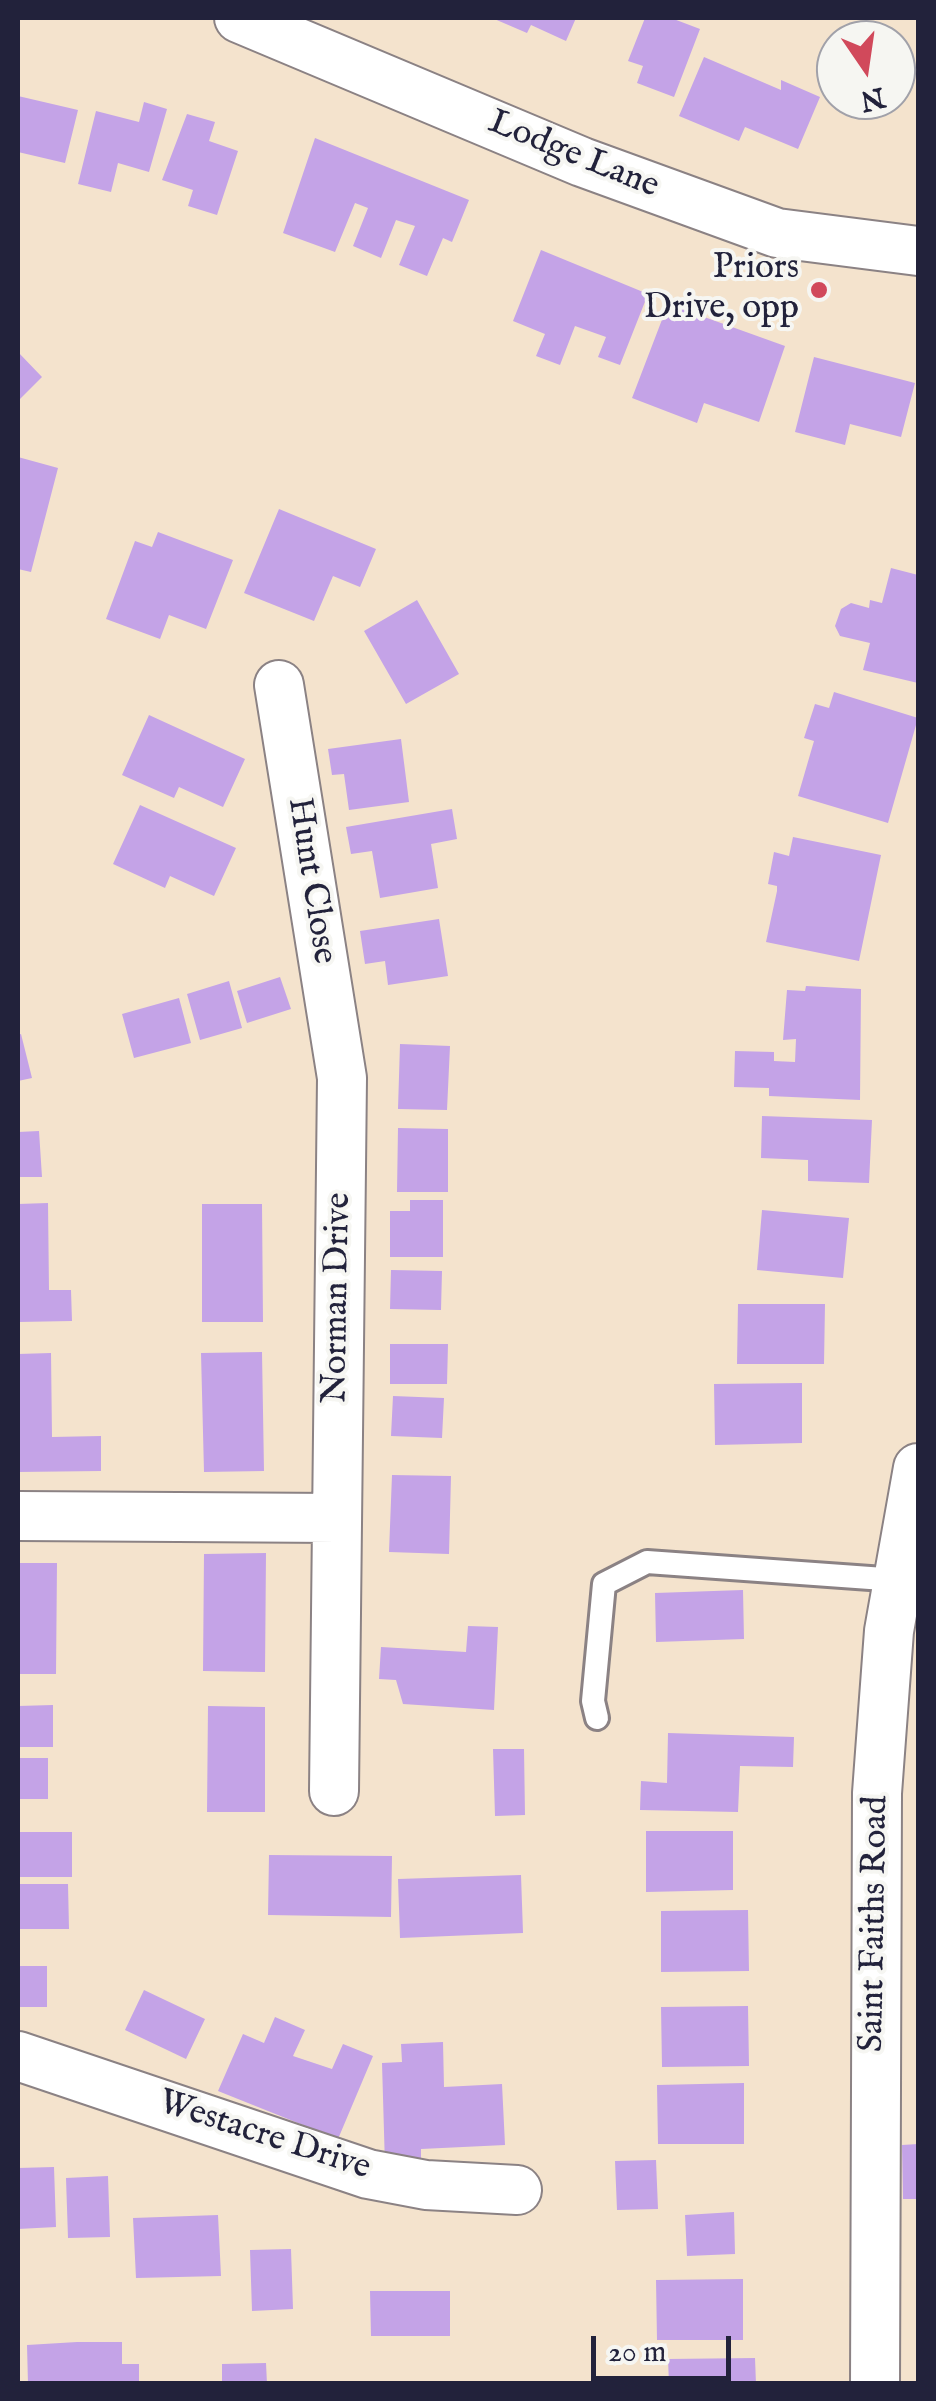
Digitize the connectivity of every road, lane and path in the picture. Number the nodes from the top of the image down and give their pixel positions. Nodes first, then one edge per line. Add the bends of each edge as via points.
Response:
1 (239, 18) edge
2 (918, 251) edge
3 (279, 684) dead end
4 (342, 1078) joint
5 (918, 1468) edge
6 (18, 1516) edge
7 (337, 1518) junction
8 (898, 1580) junction
9 (597, 1718) dead end
10 (334, 1791) dead end
11 (18, 2056) edge
12 (516, 2190) dead end
13 (875, 2384) edge

1 - 2 street, Lodge Lane via 582,162 776,233
3 - 4 street, Hunt Close
4 - 7 street, Norman Drive
5 - 8 street, Saint Faiths Road
6 - 7 street
7 - 10 street, Norman Drive
8 - 9 lane via 647,1562 604,1584
8 - 13 street, Saint Faiths Road via 877,1793
11 - 12 street, Westacre Drive via 368,2174

